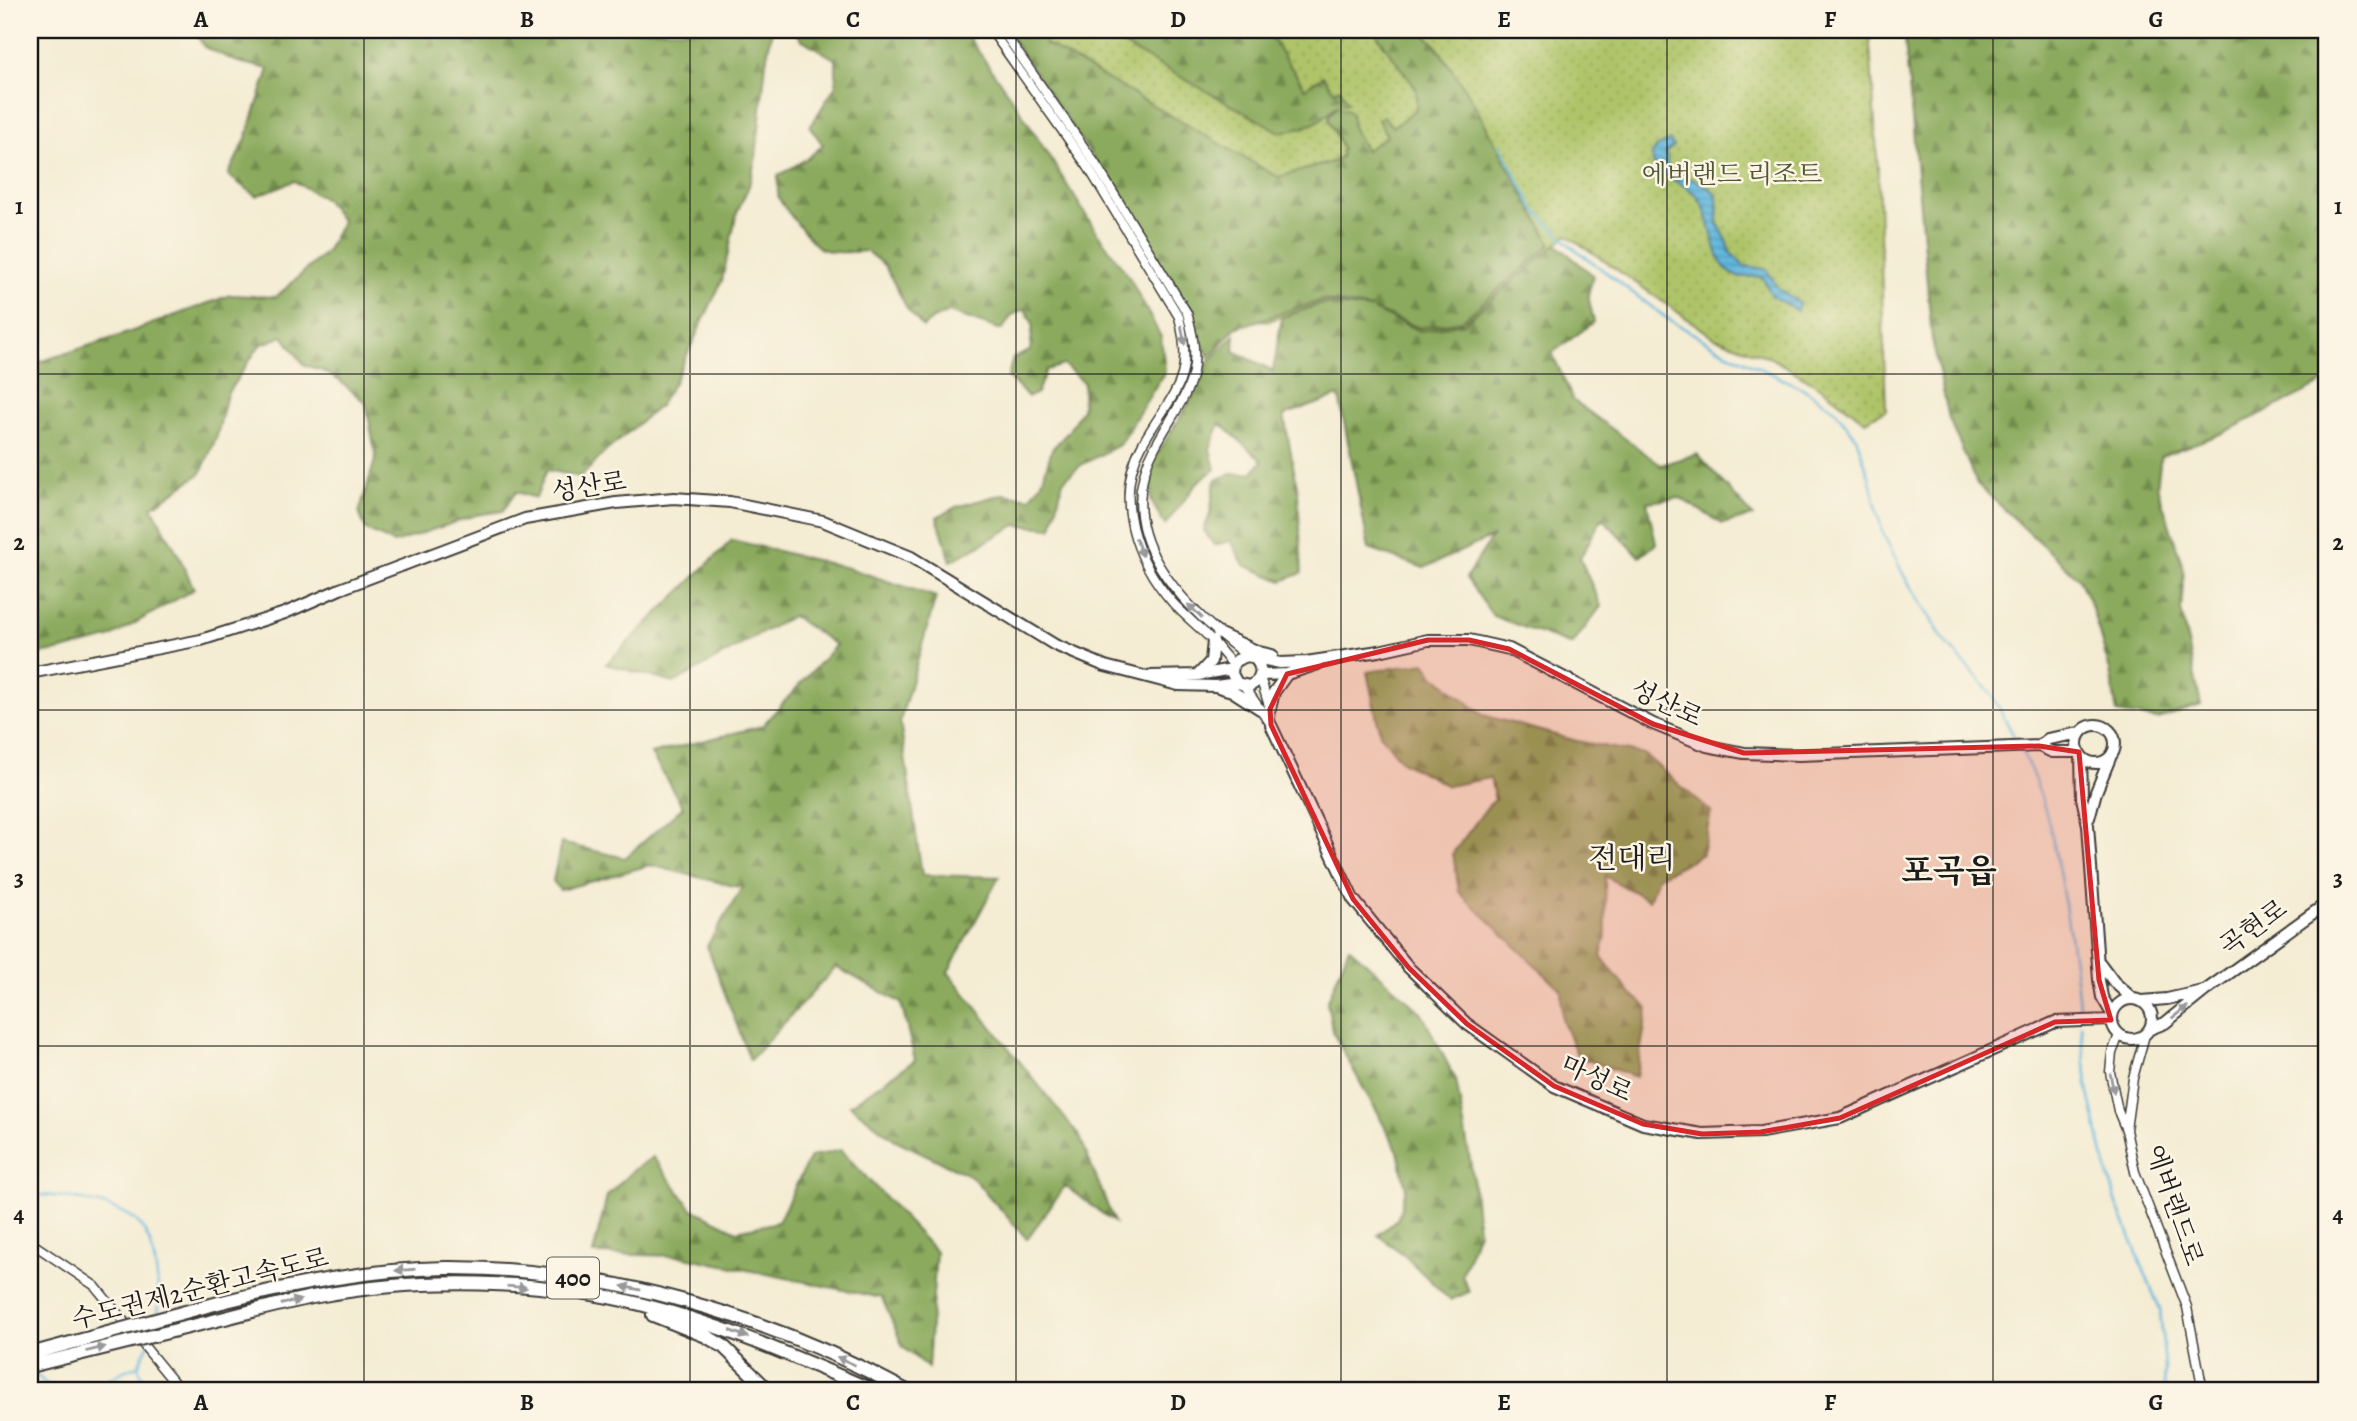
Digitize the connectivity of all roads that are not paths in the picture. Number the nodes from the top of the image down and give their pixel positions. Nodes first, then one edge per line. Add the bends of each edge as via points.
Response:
1 (991, 30) edge
2 (1002, 30) edge
3 (1216, 637) junction
4 (1251, 658) junction
5 (1327, 661) junction
6 (1306, 662) junction
7 (1233, 666) junction
8 (30, 673) edge
9 (1287, 674) junction
10 (1198, 675) junction
11 (1141, 676) junction
12 (1261, 676) junction
13 (1241, 684) junction
14 (1216, 686) junction
15 (1265, 709) junction
16 (1271, 725) joint
17 (2080, 733) junction
18 (2039, 746) junction
19 (2080, 753) junction
20 (2111, 757) junction
21 (2088, 825) junction
22 (2327, 903) edge
23 (2099, 962) junction
24 (2206, 990) junction
25 (2137, 1000) junction
26 (2111, 1017) junction
27 (2148, 1032) junction
28 (2119, 1035) junction
29 (2126, 1130) junction
30 (30, 1242) edge
31 (639, 1304) junction
32 (30, 1354) edge
33 (30, 1366) edge
34 (181, 1391) edge
35 (769, 1391) edge
36 (874, 1391) edge
37 (907, 1391) edge
38 (2203, 1391) edge

1 -> 3 street via 1088,167 1179,317 1185,362 1180,384 1141,446 1132,468 1128,505 1148,570 1173,603
3 -> 2 street via 1158,568 1140,516 1139,491 1145,468 1190,387 1195,338 1187,313 1095,163
3 - 4 street
3 - 6 main road
3 - 7 street
3 - 10 main road via 1210,661
4 - 6 main road
4 - 7 main road via 1237,660
4 - 12 main road via 1259,664
5 - 6 main road
5 - 9 main road
5 - 18 main road, 성산로 via 1428,640 1469,640 1509,649 1653,724 1707,746 1744,753
7 - 10 main road
7 - 13 main road via 1232,674
8 - 11 main road, 성산로 via 201,640 285,613 525,519 674,498 730,502 823,521 911,558 1055,645
9 - 12 main road
9 - 15 main road
10 - 11 main road
11 - 14 main road via 1178,685
12 - 13 main road via 1254,684
12 - 15 street
13 - 14 main road
13 - 15 street
14 - 15 main road
15 - 16 street
16 - 26 main road, 마성로 via 1353,899 1409,968 1467,1024 1554,1086 1643,1124 1703,1134 1761,1132 1840,1118 2045,1026
17 - 18 main road via 2048,739
17 - 19 main road
17 - 20 main road via 2091,725 2105,727 2115,738
18 - 19 main road
19 - 20 main road via 2085,760 2099,763
19 - 21 main road
20 - 21 main road
21 - 23 main road
22 - 24 main road, 곡현로
23 - 25 main road via 2114,982
23 - 26 main road via 2102,997
24 - 25 main road
27 -> 24 main road, 곡현로
25 - 26 main road via 2117,1004
25 - 27 main road via 2151,1010
26 - 28 main road
27 - 28 main road via 2132,1040
27 - 29 street via 2133,1079
28 -> 29 street, 에버랜드로 via 2110,1072
29 - 38 street, 에버랜드로 via 2135,1172 2187,1307
30 - 34 street via 95,1286
33 -> 31 highway, 수도권제2순환고속도로 / 400, bridge via 318,1296 391,1286 523,1287
31 - 35 highway via 653,1315 723,1346
31 -> 36 highway, 수도권제2순환고속도로 / 400 via 744,1336
37 -> 32 highway, 수도권제2순환고속도로 / 400, bridge via 829,1354 708,1308 625,1286 541,1273 446,1268 356,1275 277,1288

